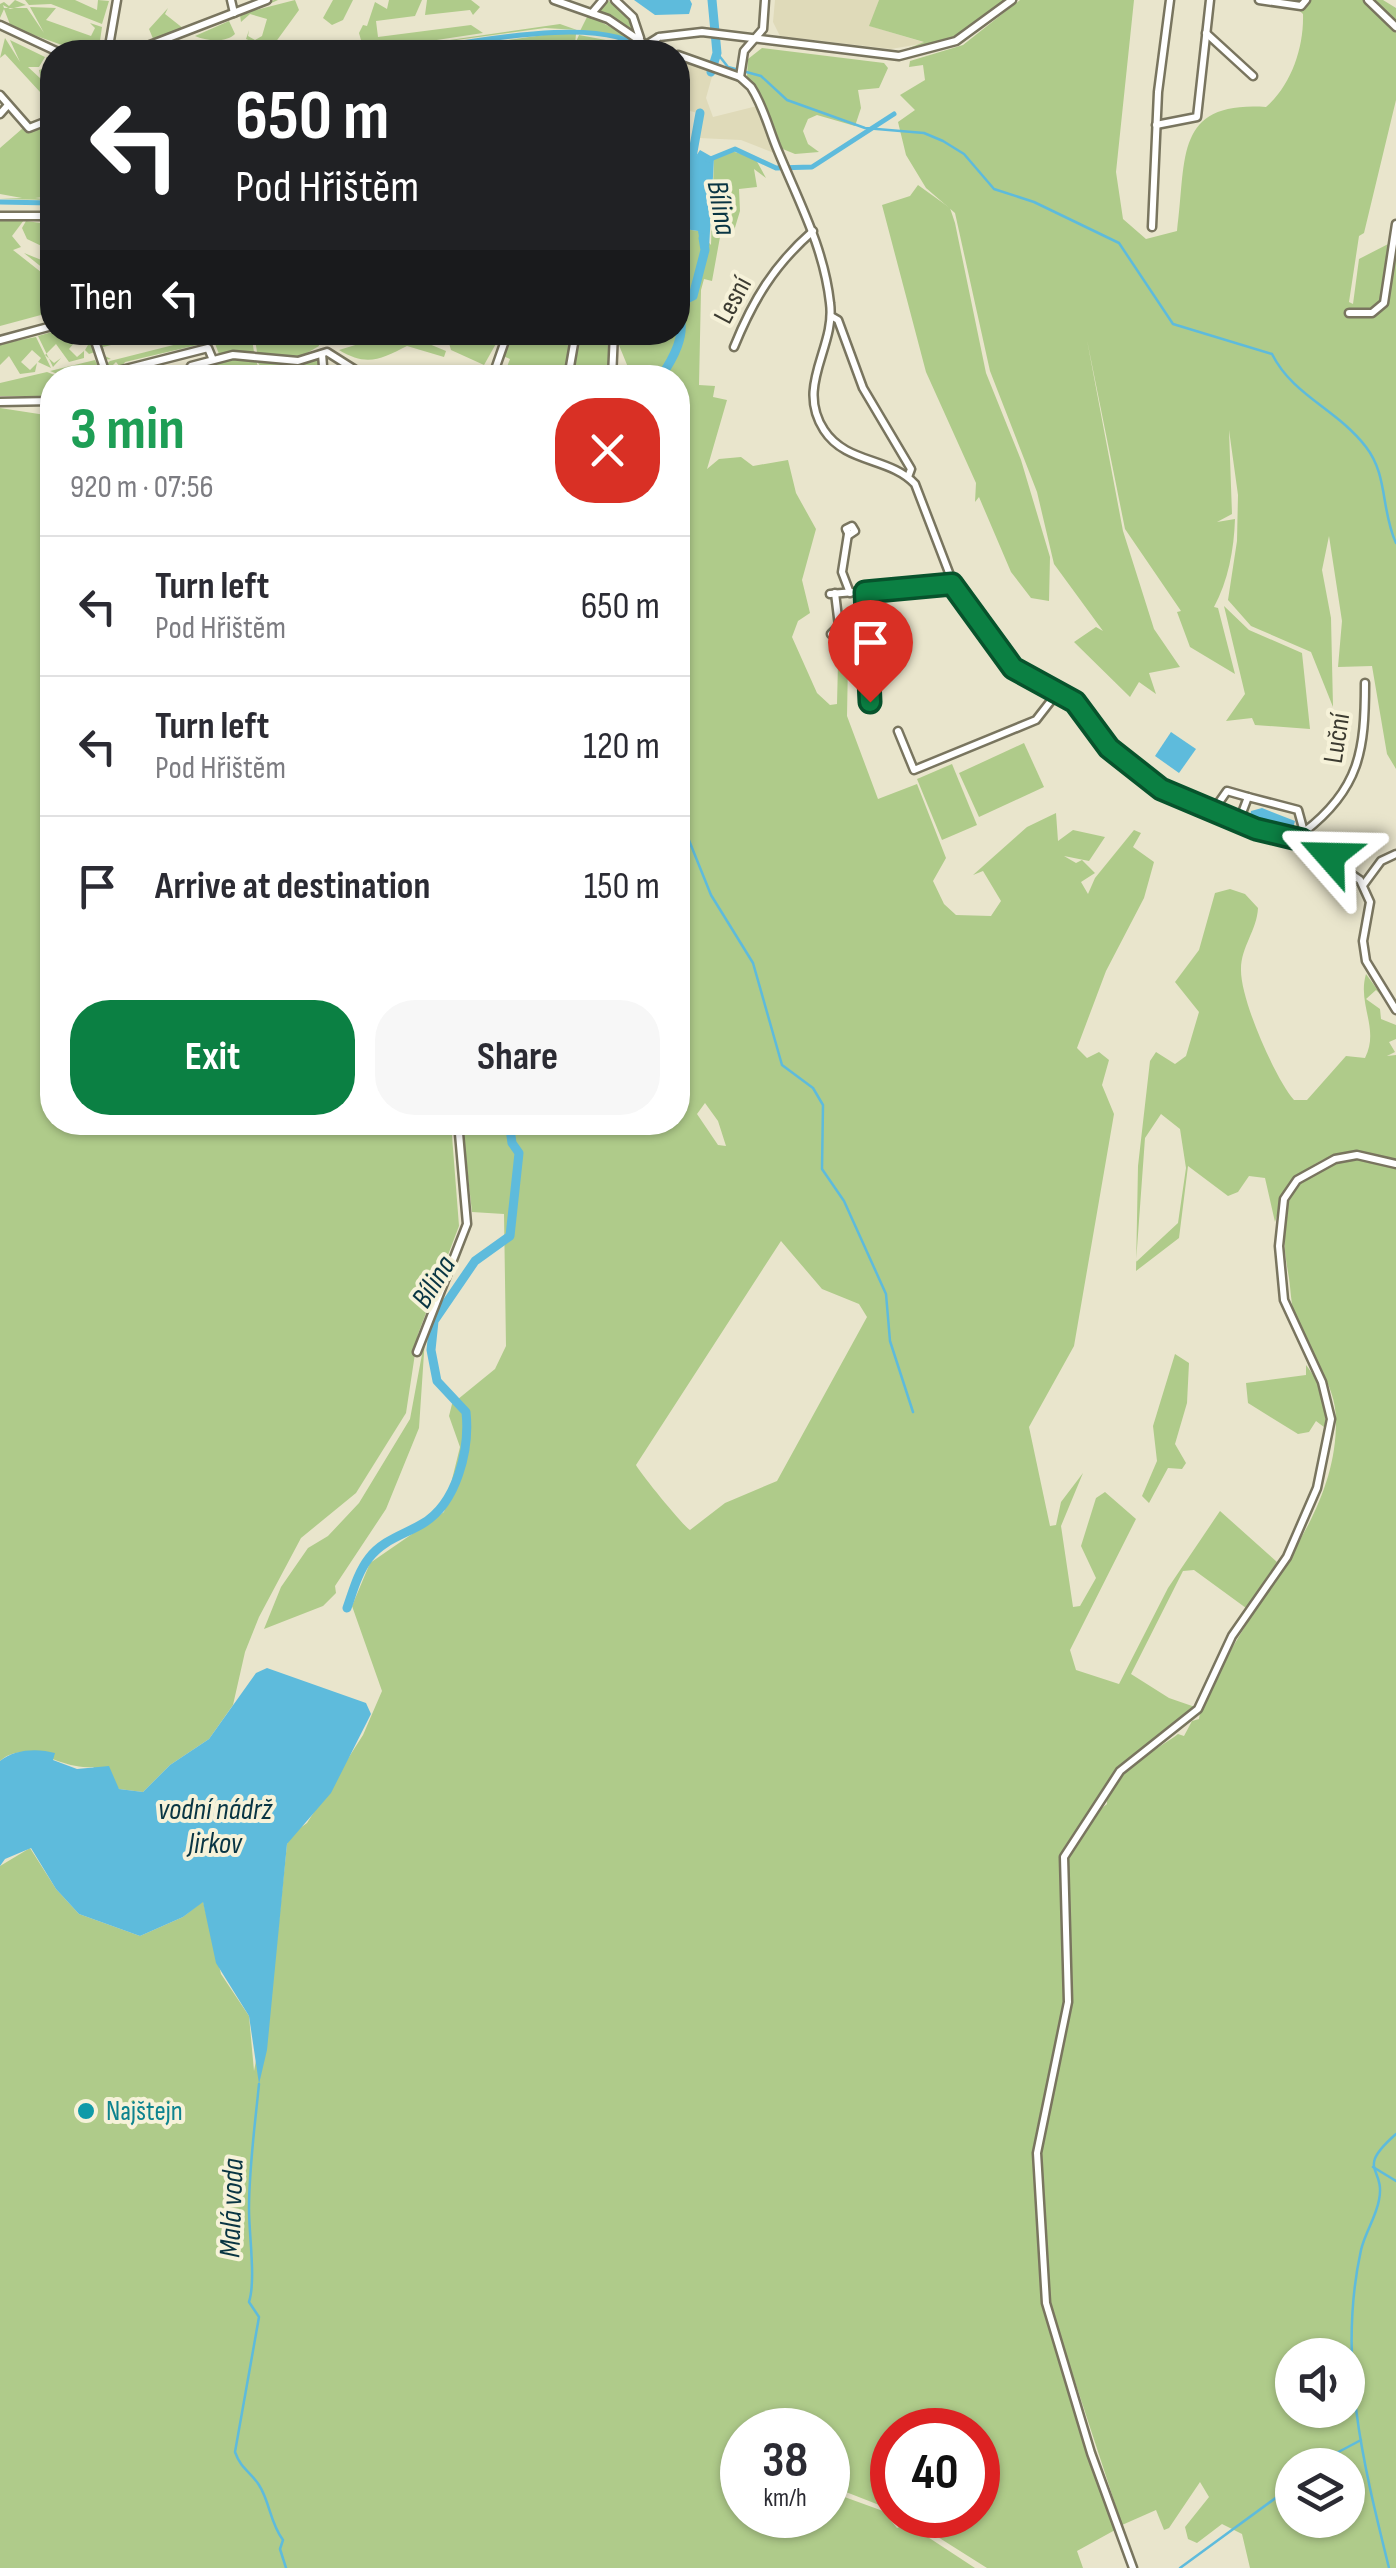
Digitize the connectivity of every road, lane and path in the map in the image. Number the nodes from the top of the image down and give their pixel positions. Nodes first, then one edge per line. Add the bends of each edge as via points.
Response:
1 (118, 0) edge
2 (231, 0) edge
3 (267, 0) edge
4 (554, 0) edge
5 (602, 0) edge
6 (615, 0) edge
7 (766, 0) edge
8 (1012, 0) edge
9 (1170, 0) edge
10 (1210, 0) edge
11 (1260, 0) edge
12 (1306, 0) edge
13 (1368, 0) edge
14 (592, 12) junction
15 (234, 13) junction
16 (0, 25) edge
17 (1396, 27) edge
18 (1205, 32) junction
19 (640, 38) joint
20 (110, 40) edge
21 (163, 40) edge
22 (654, 40) edge
23 (754, 40) junction
24 (40, 44) edge
25 (690, 60) edge
26 (739, 73) junction
27 (1253, 76) dead end
28 (0, 95) edge
29 (8, 105) junction
30 (0, 114) edge
31 (40, 124) edge
32 (1156, 125) junction
33 (0, 216) edge
34 (40, 216) edge
35 (1396, 224) edge
36 (1152, 227) dead end
37 (813, 231) junction
38 (1349, 313) dead end
39 (831, 316) junction
40 (40, 329) edge
41 (0, 340) edge
42 (734, 347) dead end
43 (322, 354) junction
44 (214, 360) junction
45 (141, 365) edge
46 (196, 365) edge
47 (323, 365) edge
48 (348, 365) edge
49 (0, 402) edge
50 (40, 402) edge
51 (908, 476) junction
52 (848, 534) dead end
53 (952, 584) junction
54 (865, 592) junction
55 (850, 593) junction
56 (831, 634) dead end
57 (1365, 683) dead end
58 (1056, 693) junction
59 (870, 702) dead end
60 (898, 731) dead end
61 (1248, 797) junction
62 (1213, 811) junction
63 (1239, 821) junction
64 (1304, 836) junction
65 (1396, 854) edge
66 (1364, 884) junction
67 (1396, 1010) edge
68 (459, 1135) edge
69 (1396, 1164) edge
70 (417, 1352) dead end
71 (1133, 2568) edge

1 - 20 street
2 - 15 street
3 - 15 street
4 - 14 street
5 - 14 street
6 - 19 street via 633,18
7 - 23 street via 763,28
8 - 23 street via 967,34 914,54
9 - 32 street
10 - 18 street
11 - 12 street via 1301,6
13 - 17 street
14 - 19 street
15 - 21 street
16 - 24 street
18 - 27 street
18 - 32 street via 1197,117
22 - 23 street, bridge via 702,32
23 - 26 street
25 - 26 street
26 - 37 street via 760,101
28 - 29 street
29 - 30 street
29 - 31 street via 29,128
32 - 36 street
33 - 34 street
35 - 38 street via 1384,303 1372,313
37 - 39 street
37 - 42 street, Lesní via 782,257 756,293
39 - 51 street via 911,468
39 - 51 street via 814,376 821,424 853,455
40 - 41 street
43 - 44 street via 298,362 234,355
43 - 47 street
43 - 48 street
44 - 45 street via 208,348
44 - 46 street
49 - 50 street
51 - 53 street via 920,492
52 - 55 street via 842,572
53 - 54 street
53 - 58 street via 1004,658
54 - 55 street
54 - 59 street
55 - 56 street via 832,593 839,626
57 - 64 street, Luční via 1352,783
58 - 60 street via 1036,720 914,770
58 - 62 street via 1080,707 1109,748 1161,789
61 - 62 street via 1227,791
61 - 63 street
61 - 64 street via 1298,810
62 - 63 street
63 - 64 street
64 - 66 street
65 - 66 street via 1381,861
66 - 67 street via 1370,902 1366,961
68 - 70 street via 467,1224
69 - 71 street via 1358,1155 1335,1159 1297,1180 1284,1198 1278,1246 1284,1300 1322,1382 1331,1419 1317,1488 1288,1558 1232,1636 1198,1709 1113,1780 1064,1857 1068,2002 1037,2153 1046,2303

